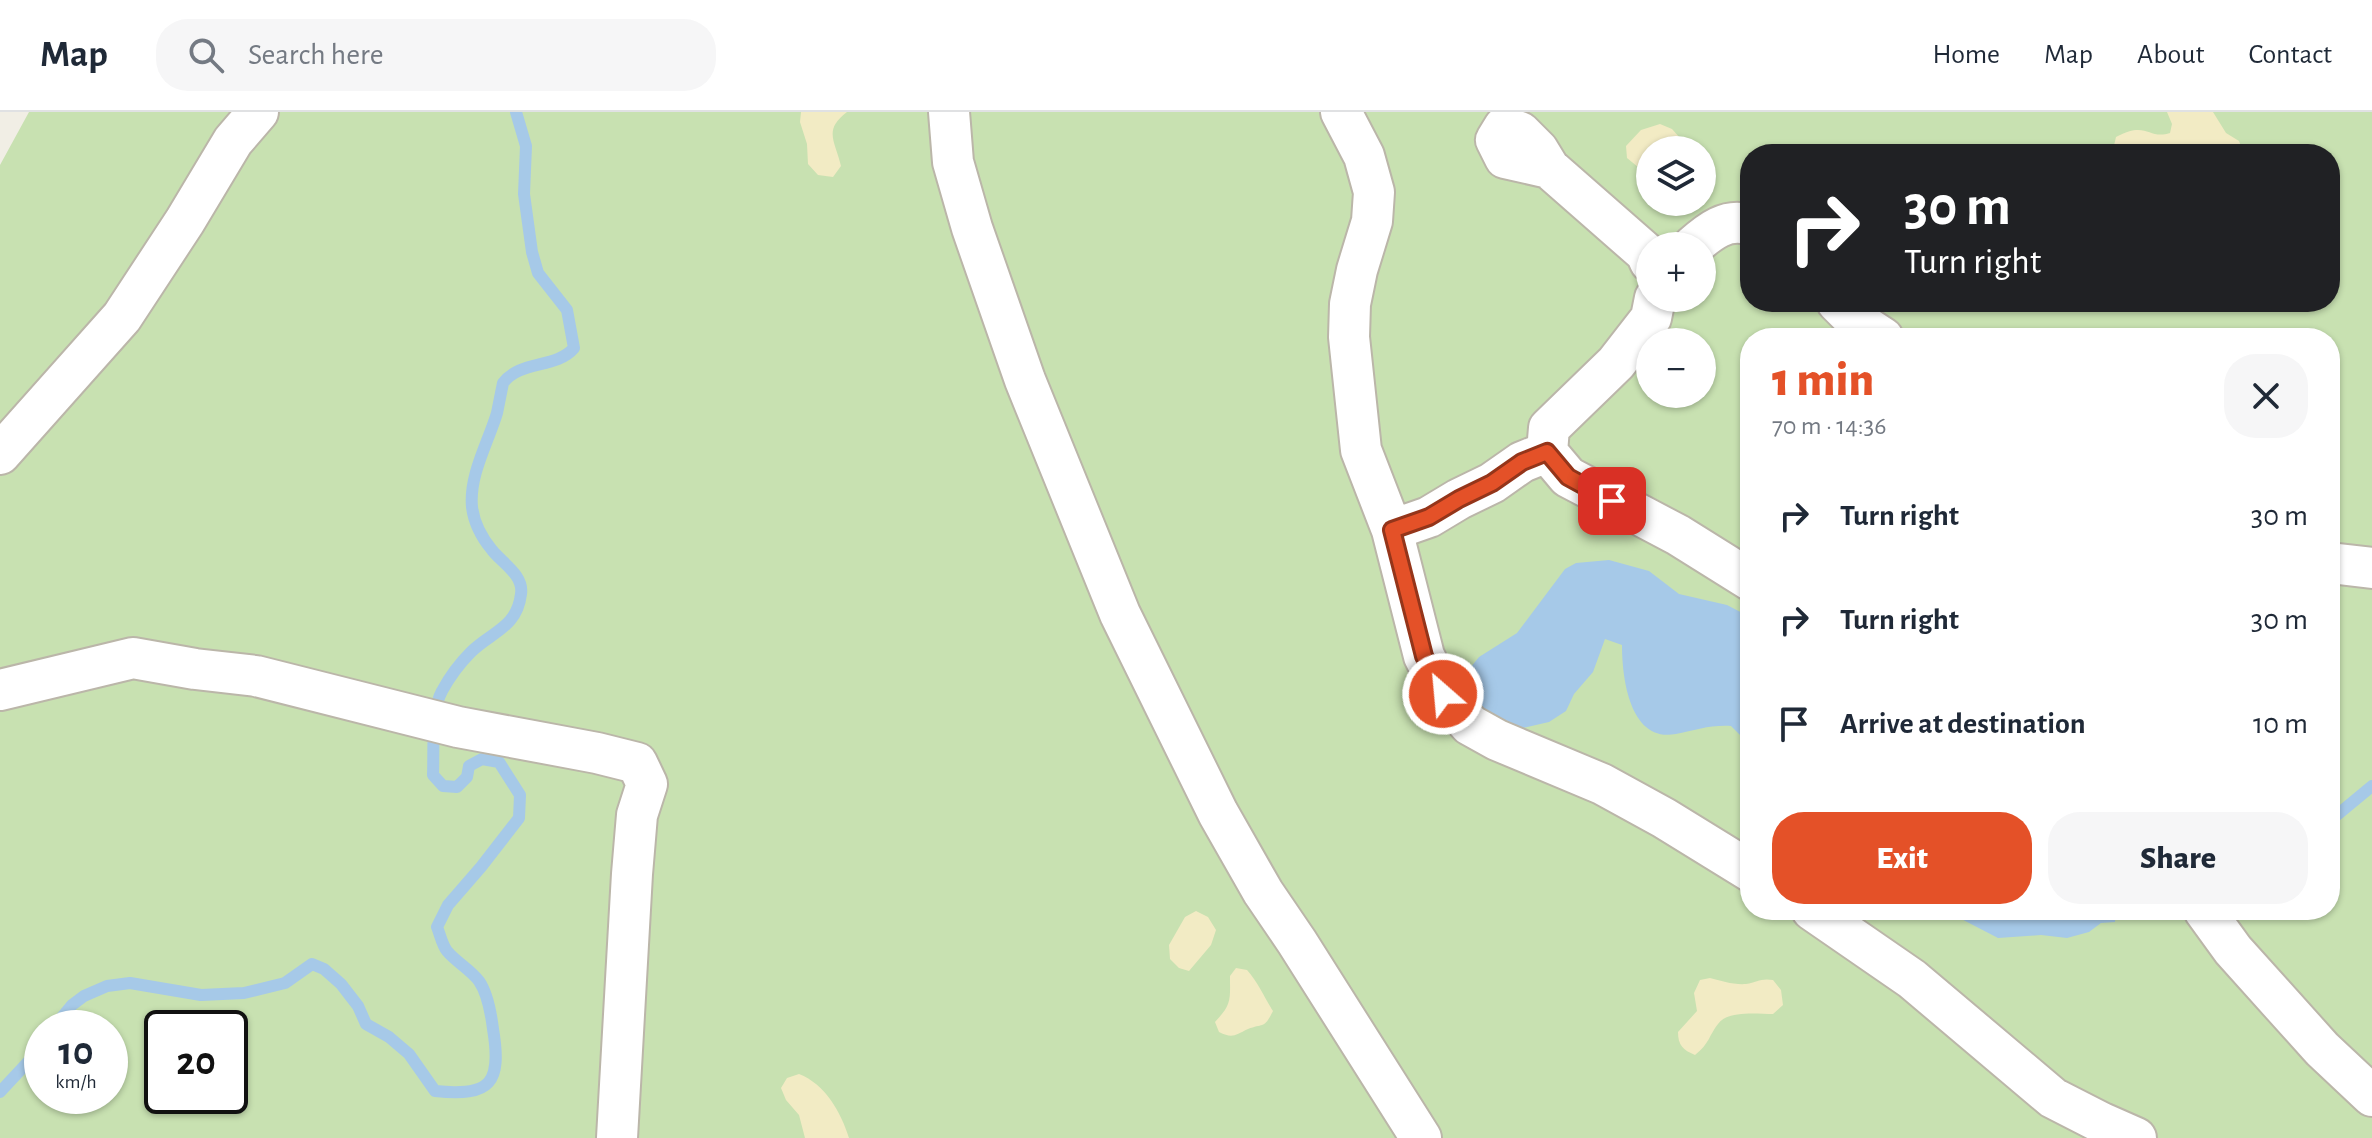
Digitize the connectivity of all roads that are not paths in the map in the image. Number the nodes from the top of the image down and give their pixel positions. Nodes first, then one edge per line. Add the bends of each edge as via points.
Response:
1 (258, 112) edge
2 (949, 112) edge
3 (1341, 112) edge
4 (1549, 168) dead end
5 (1740, 222) edge
6 (1711, 232) edge
7 (1636, 244) edge
8 (1652, 312) edge
9 (1847, 312) edge
10 (1868, 328) edge
11 (1547, 452) junction
12 (0, 454) edge
13 (1392, 530) junction
14 (2340, 564) edge
15 (2372, 568) edge
16 (1740, 572) edge
17 (0, 690) edge
18 (1740, 865) edge
19 (1826, 920) edge
20 (2211, 920) edge
21 (2372, 1096) edge
22 (617, 1138) edge
23 (1421, 1138) edge
24 (2136, 1138) edge

1 - 12 lane via 233,141 122,317
2 - 23 lane via 953,162 972,228 1025,380 1120,614 1263,892
3 - 13 lane via 1364,156 1374,192 1372,221 1350,304 1349,337 1361,450
4 - 7 lane
5 - 6 lane
8 - 11 lane via 1623,355 1549,428
9 - 10 lane
11 - 13 lane via 1429,517
11 - 16 lane via 1568,477
13 - 18 lane via 1424,656 1443,694 1470,725 1602,784
14 - 15 lane
17 - 22 lane via 133,658 256,676 458,727 637,763 647,784 637,815 632,874
19 - 24 lane via 1912,979 2053,1098
20 - 21 lane via 2322,1049

